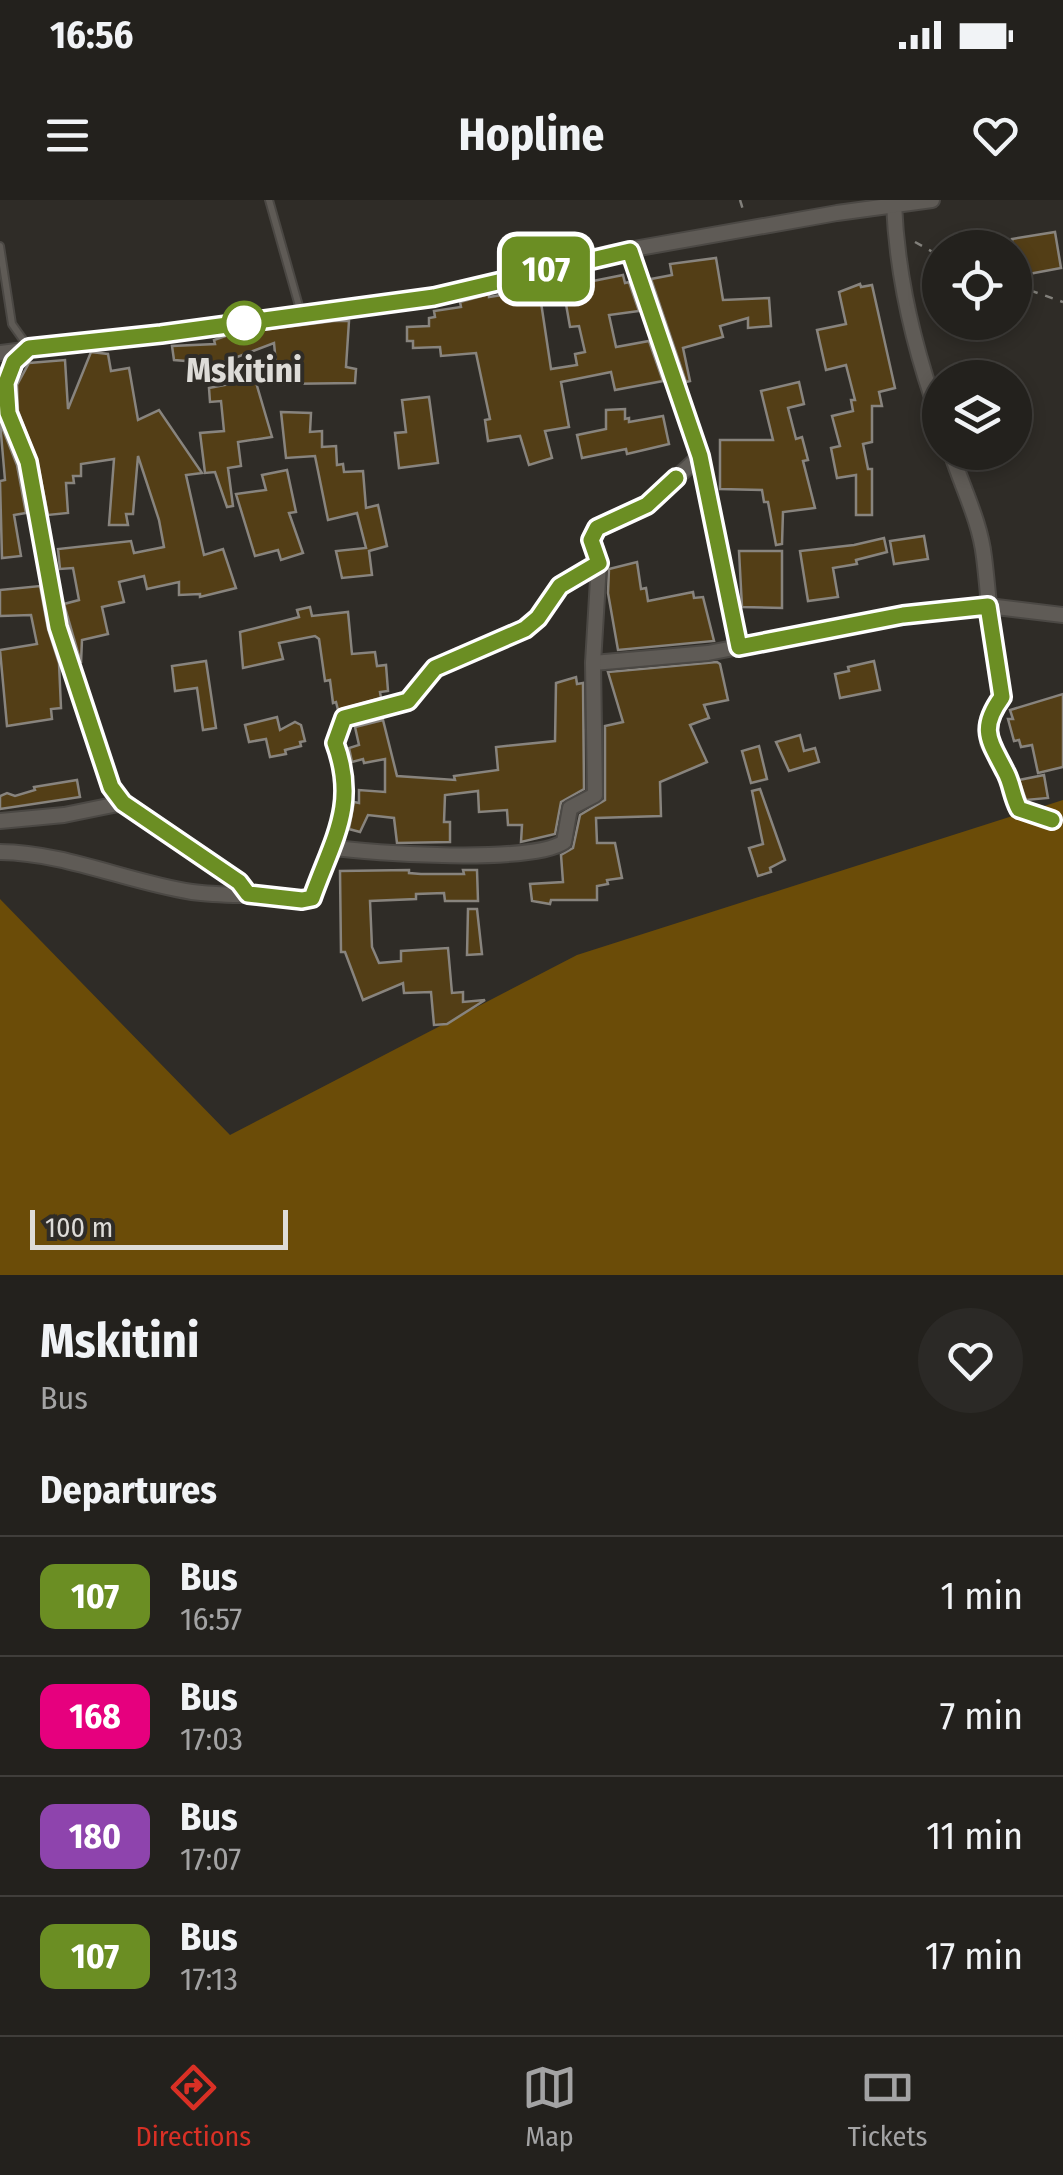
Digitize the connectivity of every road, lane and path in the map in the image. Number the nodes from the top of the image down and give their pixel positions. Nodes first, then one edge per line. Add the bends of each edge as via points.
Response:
1 (269, 200) edge
2 (932, 200) edge
3 (894, 204) junction
4 (896, 230) junction
5 (922, 245) edge
6 (0, 246) edge
7 (630, 251) junction
8 (1032, 291) edge
9 (1063, 302) edge
10 (302, 314) junction
11 (29, 348) junction
12 (0, 354) edge
13 (922, 363) edge
14 (700, 456) junction
15 (957, 470) edge
16 (599, 563) junction
17 (988, 606) junction
18 (1063, 615) edge
19 (739, 647) junction
20 (593, 663) junction
21 (123, 803) junction
22 (0, 820) edge
23 (1052, 820) dead end
24 (330, 848) junction
25 (0, 852) edge
26 (248, 894) junction

1 - 10 lane
2 - 3 street
3 - 4 street
3 - 7 street
4 - 5 path
4 - 13 street
6 - 11 lane via 12,324
7 - 10 street via 434,297
7 - 14 street
8 - 9 path
10 - 11 street
11 - 12 street
11 - 21 street via 6,383 8,413 28,462 58,627 111,787
14 - 16 street via 647,505 597,528 591,540
14 - 19 street
15 - 17 street via 980,538
16 - 20 street
16 - 24 street via 560,586 525,629 435,668 408,701 344,718 335,743 346,796
17 - 18 street
17 - 19 street
17 - 23 street via 1002,697 992,711 988,743 1019,809
19 - 20 street
20 - 24 street via 595,796 568,812 564,842 506,854
21 - 22 street
21 - 26 street
24 - 26 street via 312,898
25 - 26 street via 63,858 189,891

